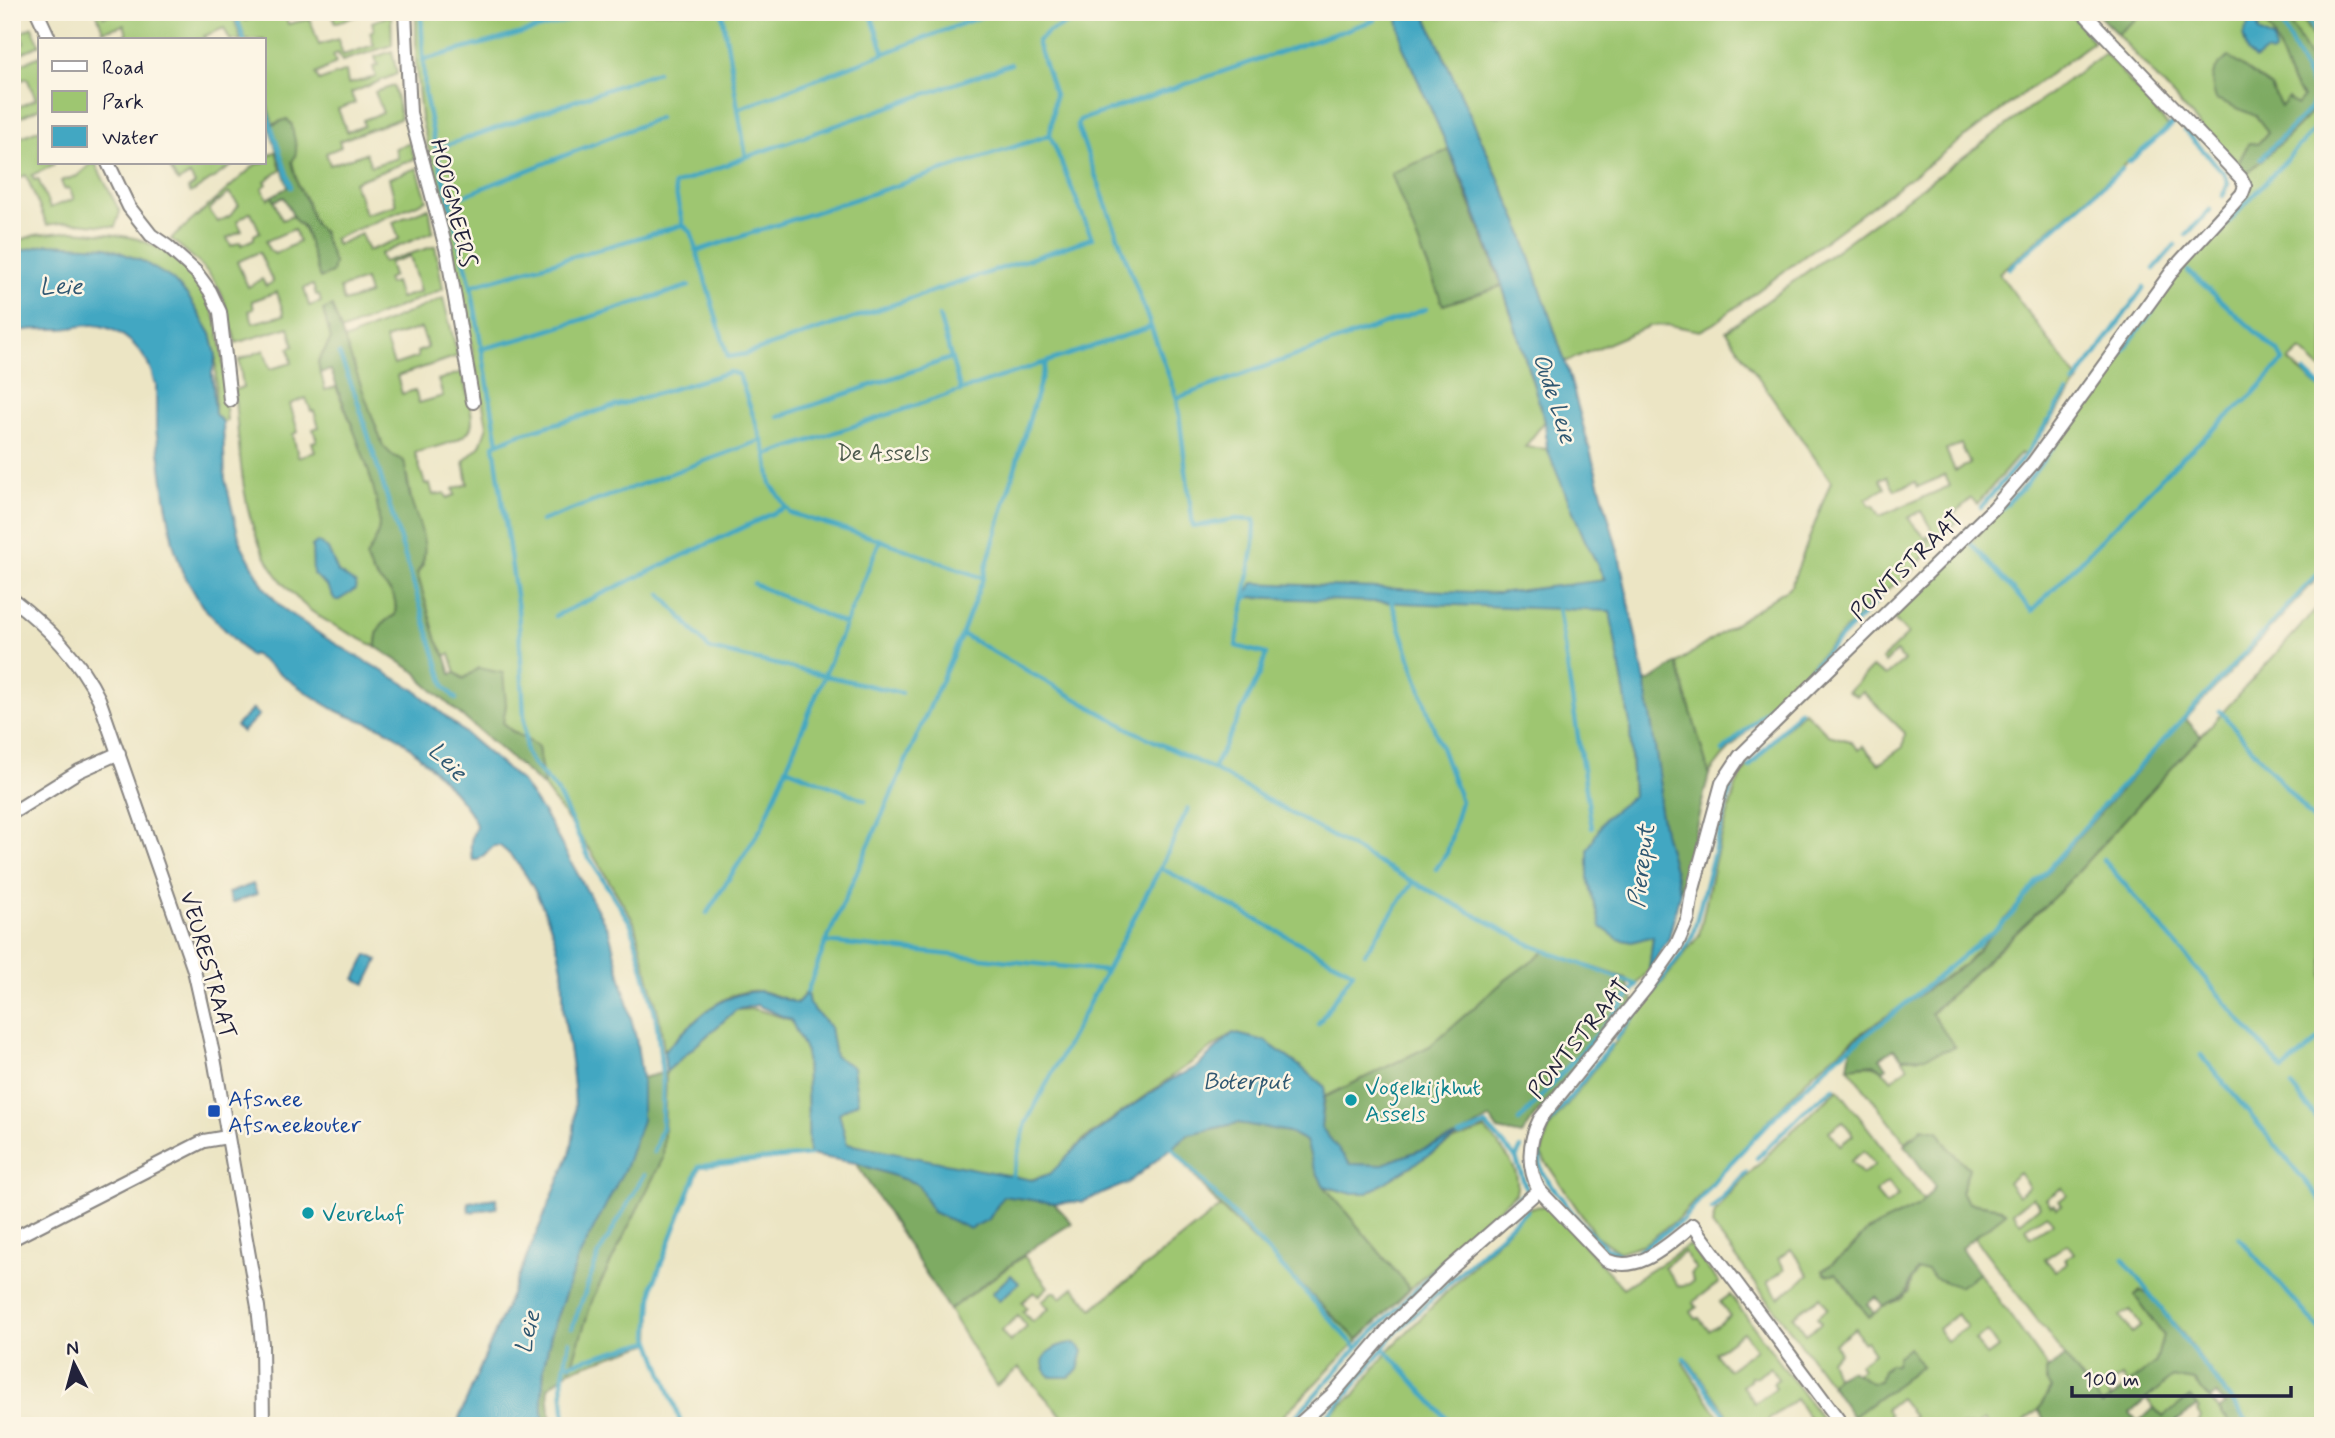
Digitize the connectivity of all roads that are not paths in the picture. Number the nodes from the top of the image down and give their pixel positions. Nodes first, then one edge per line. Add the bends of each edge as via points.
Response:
1 (37, 12) edge
2 (405, 12) edge
3 (2083, 12) edge
4 (49, 38) edge
5 (108, 164) edge
6 (230, 400) dead end
7 (473, 402) dead end
8 (12, 599) edge
9 (119, 753) junction
10 (12, 813) edge
11 (227, 1137) junction
12 (1539, 1190) junction
13 (12, 1239) edge
14 (263, 1426) edge
15 (1297, 1426) edge
16 (1843, 1426) edge

1 - 4 street
2 - 7 street, HOOGMEERS via 410,113 447,252
3 - 12 street, PONTSTRAAT via 2241,178 2242,194 2176,267 2033,463 1994,508 1740,756 1722,783 1678,944 1540,1119 1530,1156
5 - 6 street via 129,207 150,235 196,272 220,312
8 - 9 street, VEURESTRAAT via 77,661 107,715
9 - 10 street via 79,771
9 - 11 street, VEURESTRAAT via 194,971
11 - 13 street via 204,1141
11 - 14 street, VEURESTRAAT via 262,1344
12 - 15 street via 1421,1296
12 - 16 street, PONTSTRAAT via 1594,1250 1616,1265 1641,1262 1693,1225

